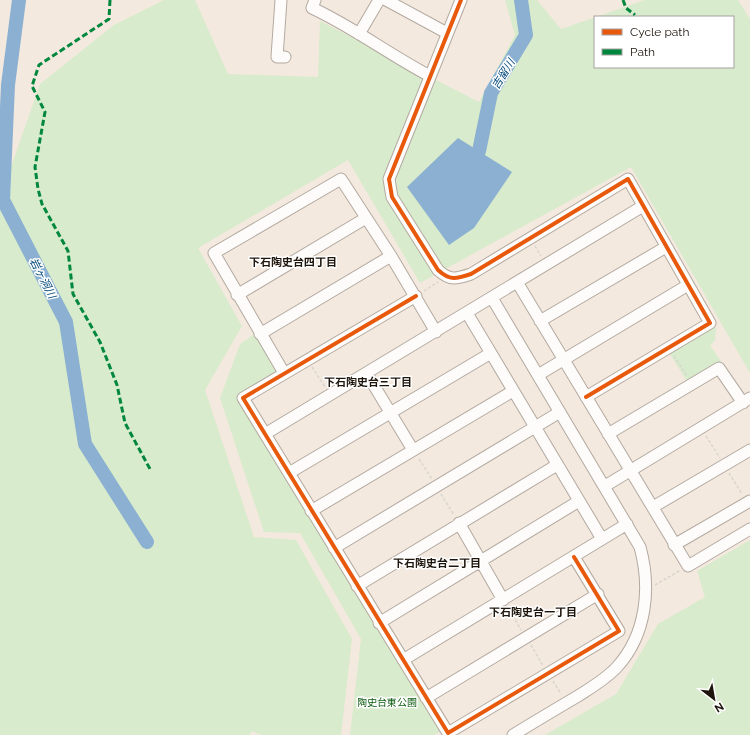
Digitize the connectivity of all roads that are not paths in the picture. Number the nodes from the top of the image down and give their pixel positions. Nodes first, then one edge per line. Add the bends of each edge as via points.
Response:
1 (281, 0) edge
2 (315, 0) edge
3 (379, 0) edge
4 (386, 0) edge
5 (460, 0) edge
6 (447, 33) junction
7 (359, 34) junction
8 (285, 57) dead end
9 (430, 76) junction
10 (643, 206) junction
11 (366, 218) junction
12 (666, 247) junction
13 (391, 256) junction
14 (517, 282) junction
15 (688, 285) junction
16 (237, 295) junction
17 (416, 296) junction
18 (492, 298) junction
19 (467, 313) junction
20 (540, 321) junction
21 (436, 332) junction
22 (260, 334) junction
23 (491, 353) junction
24 (563, 359) junction
25 (284, 373) junction
26 (367, 374) junction
27 (538, 375) junction
28 (513, 391) junction
29 (586, 397) junction
30 (746, 400) edge
31 (560, 412) junction
32 (391, 413) junction
33 (535, 427) junction
34 (266, 434) junction
35 (608, 434) junction
36 (413, 450) junction
37 (750, 450) edge
38 (557, 465) junction
39 (630, 471) junction
40 (289, 473) junction
41 (605, 486) junction
42 (579, 501) junction
43 (750, 501) edge
44 (653, 507) junction
45 (311, 511) junction
46 (459, 523) junction
47 (627, 524) junction
48 (750, 529) edge
49 (602, 539) junction
50 (674, 545) junction
51 (334, 548) junction
52 (574, 557) junction
53 (481, 562) junction
54 (357, 586) junction
55 (598, 594) junction
56 (503, 600) junction
57 (379, 623) junction
58 (403, 660) junction
59 (426, 698) junction
60 (513, 735) edge

1 - 8 street via 277,57
2 - 7 street via 312,8
3 - 7 street
4 - 6 street
5 - 6 street
6 - 9 street
7 - 9 street
9 - 10 street via 389,179 389,188 392,197 438,270 446,277 457,278 471,274 628,180
10 - 12 street
10 - 14 street
11 - 13 street
11 - 16 street
11 - 16 street via 341,179 214,253
12 - 15 street
12 - 20 street
13 - 17 street
13 - 22 street
14 - 18 street
14 - 20 street
15 - 24 street
15 - 29 street via 710,323
16 - 22 street
17 - 21 street
17 - 25 street
18 - 19 street
18 - 27 street
19 - 21 street
19 - 23 street
20 - 24 street
21 - 26 street
22 - 25 street
23 - 28 street
23 - 32 street
24 - 27 street
24 - 29 street
25 - 34 street via 243,398
26 - 32 street
26 - 34 street
27 - 31 street
28 - 33 street
28 - 36 street
29 - 35 street
30 - 35 street via 719,368
30 - 39 street
31 - 33 street
31 - 41 street
32 - 36 street
32 - 40 street
33 - 38 street
33 - 51 street
34 - 40 street
35 - 39 street
36 - 45 street
37 - 44 street
38 - 42 street
38 - 46 street
39 - 41 street
39 - 44 street
40 - 45 street
41 - 47 street
42 - 49 street
42 - 53 street
43 - 50 street
44 - 50 street
45 - 51 street
46 - 53 street
46 - 54 street
47 - 49 street
47 - 60 street via 640,547 647,589 645,608 636,637 618,667 602,681
48 - 50 street via 688,566
49 - 52 street
51 - 54 street
52 - 55 street
52 - 56 street
53 - 56 street
53 - 57 street
54 - 57 street
55 - 59 street
55 - 59 street via 619,631 548,674 448,733
56 - 58 street
57 - 58 street
58 - 59 street

